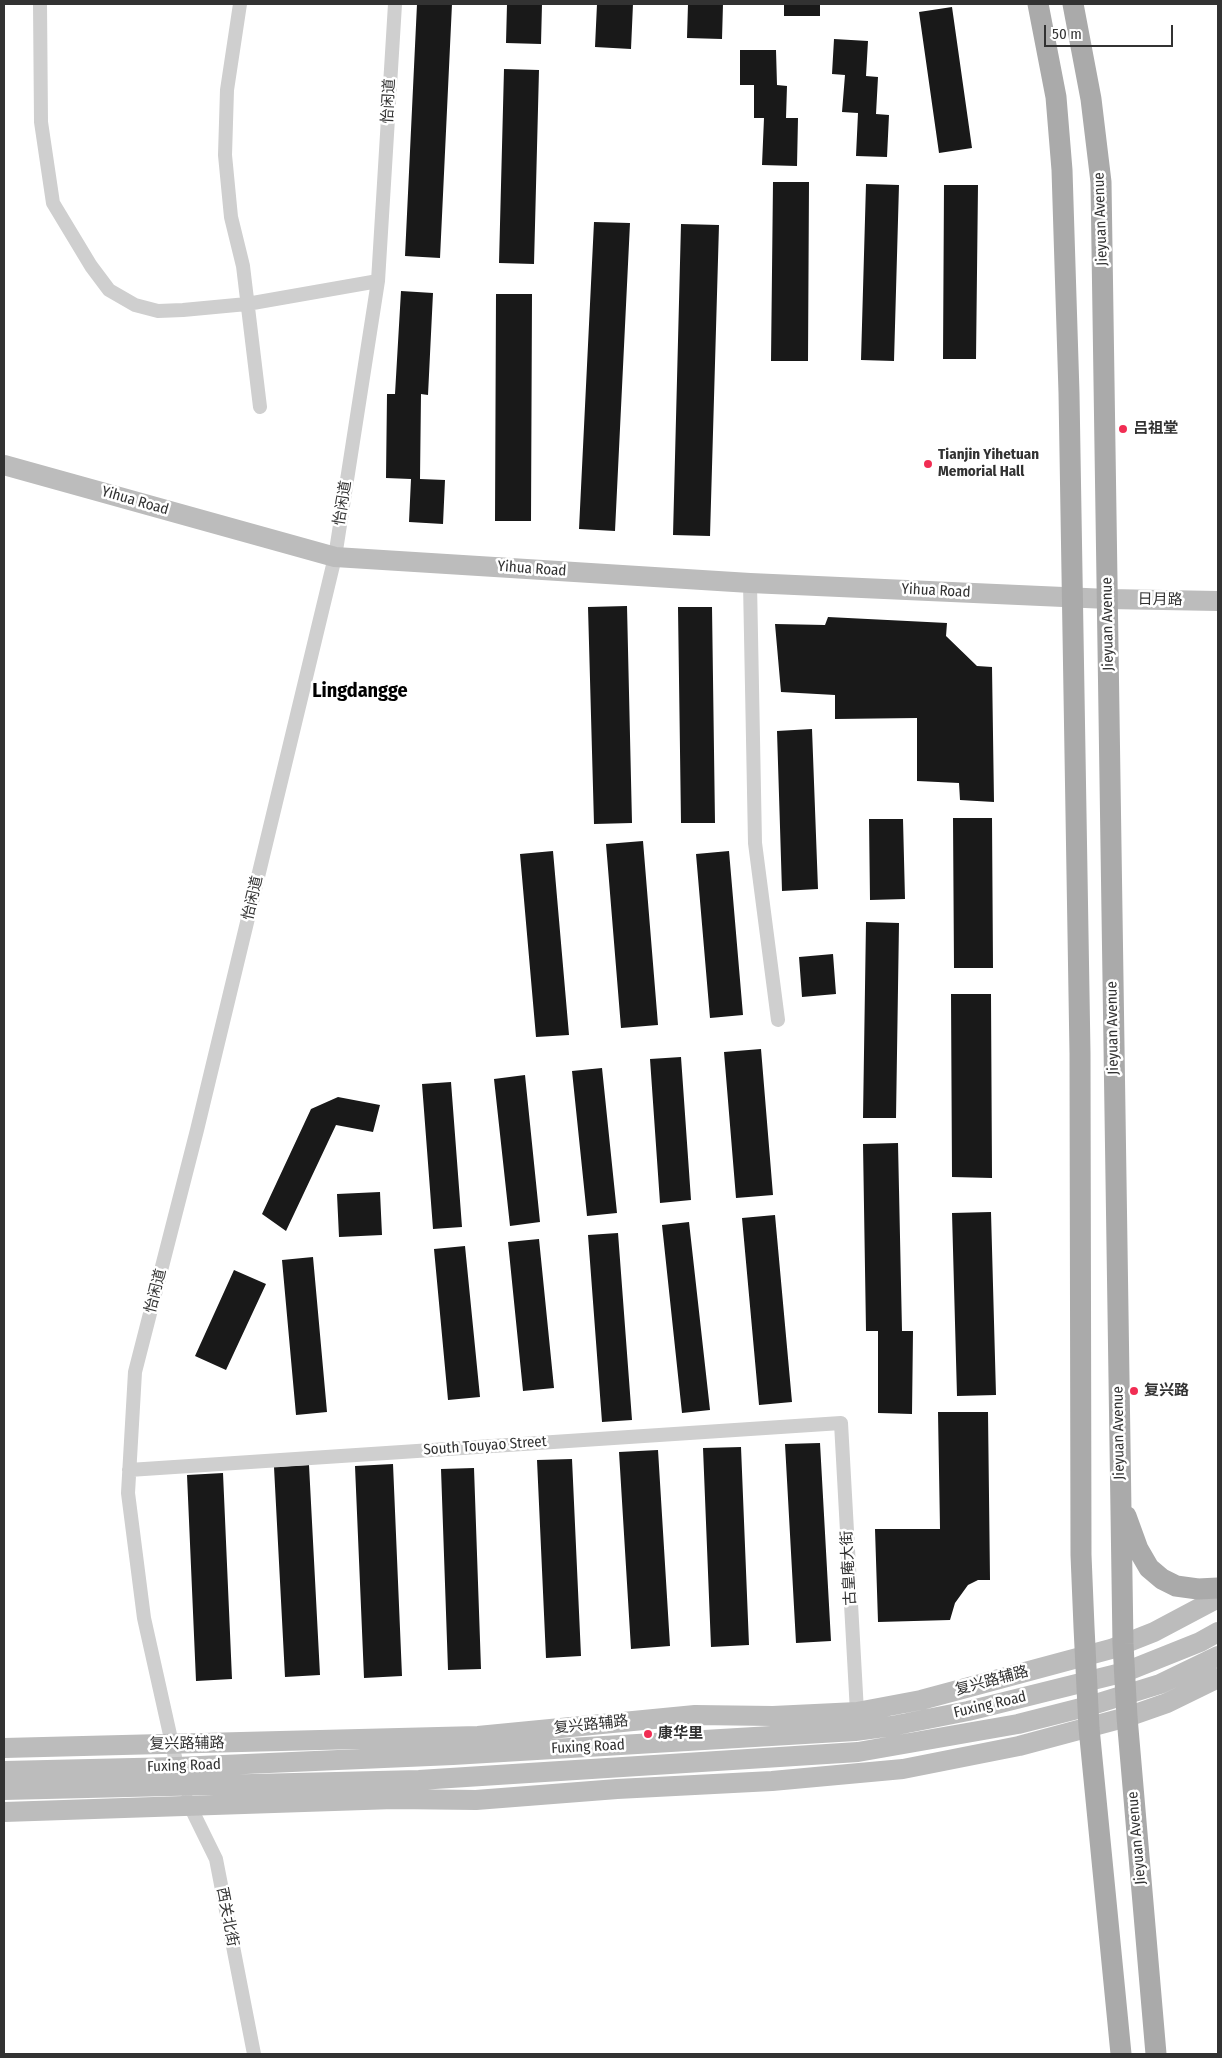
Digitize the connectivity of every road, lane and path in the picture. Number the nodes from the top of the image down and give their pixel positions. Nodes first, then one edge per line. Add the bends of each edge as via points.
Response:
1 (40, 4) edge
2 (240, 4) edge
3 (395, 4) edge
4 (1038, 4) edge
5 (1073, 4) edge
6 (378, 281) junction
7 (247, 304) junction
8 (260, 408) dead end
9 (4, 465) edge
10 (335, 557) junction
11 (750, 582) junction
12 (1072, 597) junction
13 (1108, 599) junction
14 (1218, 601) edge
15 (778, 1020) dead end
16 (840, 1423) joint
17 (129, 1470) junction
18 (1120, 1491) junction
19 (1218, 1588) edge
20 (1218, 1598) edge
21 (1218, 1632) edge
22 (1123, 1644) junction
23 (1085, 1656) junction
24 (1218, 1656) edge
25 (1126, 1672) junction
26 (1218, 1678) edge
27 (1088, 1682) junction
28 (1126, 1695) junction
29 (1089, 1706) junction
30 (857, 1712) junction
31 (1127, 1718) junction
32 (1089, 1728) junction
33 (173, 1744) junction
34 (4, 1748) edge
35 (837, 1753) junction
36 (902, 1769) junction
37 (4, 1771) edge
38 (182, 1786) junction
39 (4, 1790) edge
40 (4, 1812) edge
41 (254, 2054) edge
42 (1121, 2054) edge
43 (1156, 2054) edge

1 - 7 street via 41,122 53,203 91,266 109,290 135,305 158,311
2 - 7 street via 228,90 225,155
3 - 6 street, 怡闲道
4 - 12 main road via 1056,97 1062,170
5 - 13 main road, Jieyuan Avenue via 1091,99 1101,182
6 - 7 street
6 - 10 street, 怡闲道
7 - 8 street
9 - 10 street, Yihua Road
10 - 11 street, Yihua Road
10 - 17 street, 怡闲道 via 197,1130 135,1372
11 - 12 street, Yihua Road
11 - 15 street via 755,843
12 - 13 street, 日月路
12 - 23 main road
13 - 14 street, 日月路
13 - 18 main road, Jieyuan Avenue
16 - 17 street, South Touyao Street
16 - 30 street, 古皇庵大街
17 - 33 street, 怡闲道 via 128,1493 144,1618
18 - 19 main road via 1127,1524 1149,1568 1176,1586
18 - 22 main road, Jieyuan Avenue
20 - 22 street, 复兴路辅路 via 1154,1632
21 - 25 street, Fuxing Road
22 - 23 street, 复兴路辅路
22 - 25 main road, Jieyuan Avenue
23 - 27 main road
23 - 30 street, 复兴路辅路 via 921,1700
24 - 28 street, Fuxing Road via 1160,1684
25 - 27 street, Fuxing Road
25 - 28 main road, Jieyuan Avenue
26 - 31 street via 1202,1688
27 - 29 main road
27 - 38 street, Fuxing Road via 968,1711 855,1731 463,1754
28 - 29 street, Fuxing Road
28 - 31 main road, Jieyuan Avenue
29 - 32 main road
29 - 35 street, Fuxing Road via 1008,1726
30 - 33 street, 复兴路辅路 via 695,1715 478,1736
31 - 32 street
31 - 43 main road, Jieyuan Avenue
32 - 36 street via 1019,1746
32 - 42 main road
33 - 34 street, 复兴路辅路
33 - 38 street, 怡闲道
35 - 36 street via 874,1766
35 - 38 street, Fuxing Road via 419,1780
36 - 38 street via 772,1781 618,1788 476,1800 394,1799
37 - 38 street, Fuxing Road
38 - 39 street, Fuxing Road
38 - 40 street
38 - 41 street, 西关北街 via 216,1859

